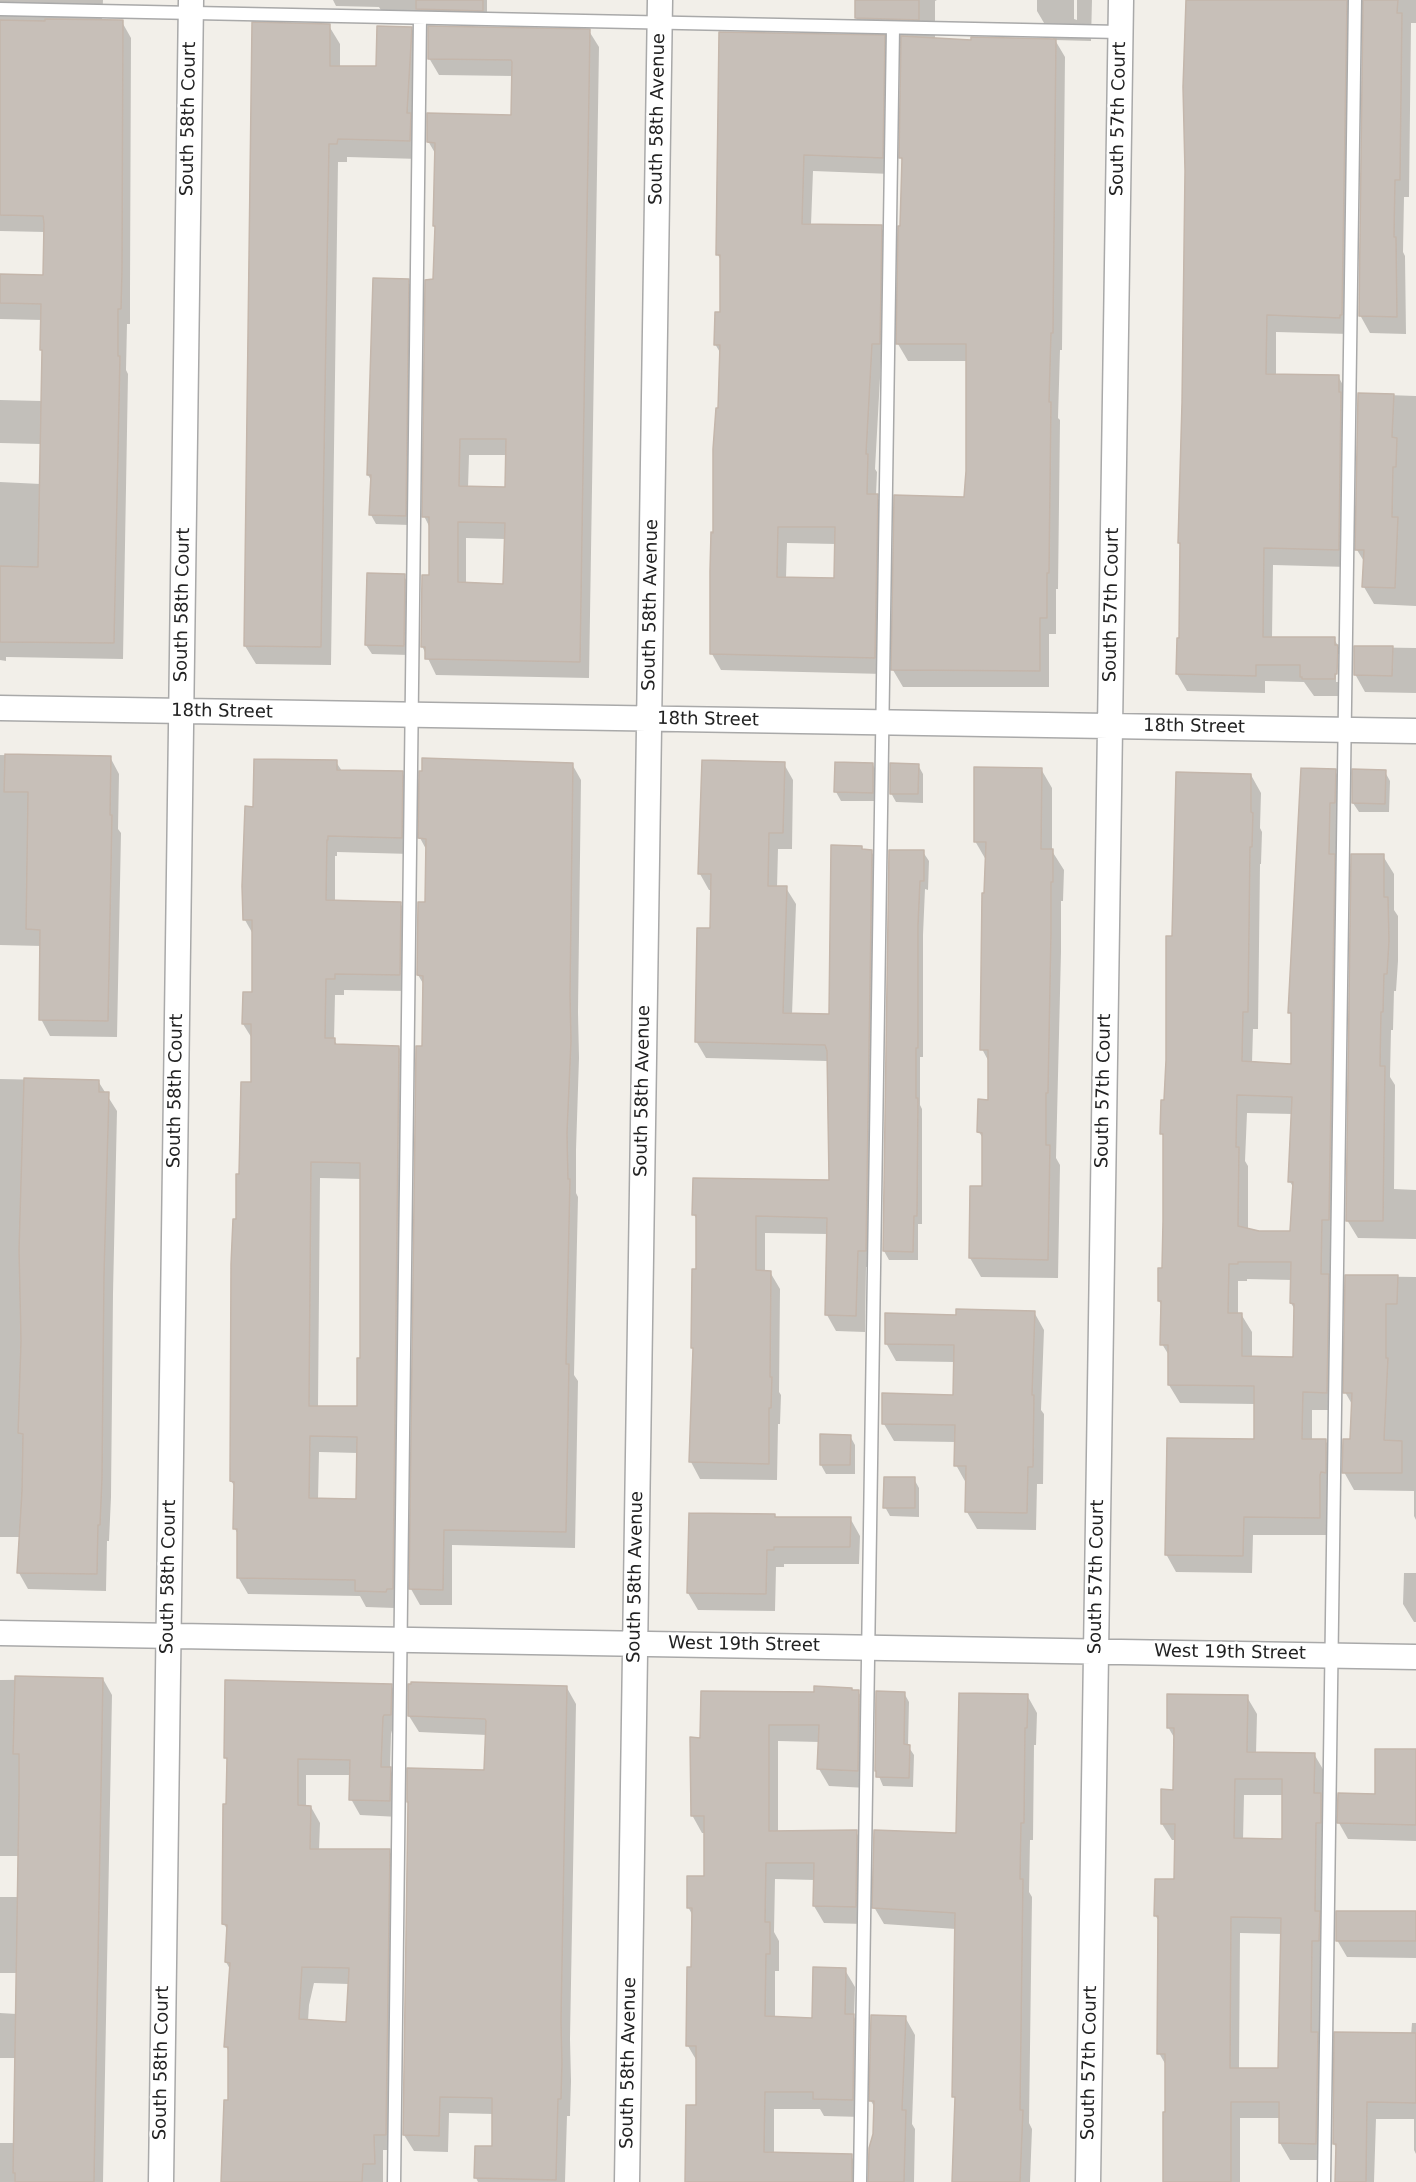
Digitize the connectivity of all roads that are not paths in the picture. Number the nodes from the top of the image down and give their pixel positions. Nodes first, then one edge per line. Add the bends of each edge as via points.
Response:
1 (1121, 0) edge
2 (1355, 0) edge
3 (191, 7) edge
4 (0, 9) edge
5 (660, 11) edge
6 (420, 18) junction
7 (893, 28) junction
8 (1120, 32) junction
9 (0, 708) edge
10 (181, 711) junction
11 (412, 715) junction
12 (649, 719) junction
13 (882, 722) junction
14 (1110, 726) junction
15 (1345, 729) junction
16 (1416, 731) edge
17 (0, 1633) edge
18 (168, 1635) junction
19 (400, 1639) junction
20 (635, 1644) junction
21 (868, 1648) junction
22 (1096, 1651) junction
23 (1331, 1655) junction
24 (1416, 1656) edge
25 (160, 2182) edge
26 (394, 2182) edge
27 (627, 2182) edge
28 (860, 2182) edge
29 (1088, 2182) edge
30 (1324, 2182) edge

1 - 8 street, South 57th Court
2 - 15 lane
3 - 4 lane
3 - 6 lane
3 - 10 street, South 58th Court
5 - 6 lane
5 - 7 lane
5 - 12 street, South 58th Avenue
6 - 11 lane
7 - 8 lane
7 - 13 lane
8 - 14 street, South 57th Court
9 - 10 street, 18th Street
10 - 11 street, 18th Street
10 - 18 street, South 58th Court
11 - 12 street, 18th Street
11 - 19 lane
12 - 13 street, 18th Street
12 - 20 street, South 58th Avenue
13 - 14 street, 18th Street
13 - 21 lane
14 - 15 street, 18th Street
14 - 22 street, South 57th Court
15 - 16 street, 18th Street
15 - 23 lane
17 - 18 street, West 19th Street
18 - 19 street, West 19th Street
18 - 25 street, South 58th Court
19 - 20 street, West 19th Street
19 - 26 lane
20 - 21 street, West 19th Street
20 - 27 street, South 58th Avenue
21 - 22 street, West 19th Street
21 - 28 lane
22 - 23 street, West 19th Street
22 - 29 street, South 57th Court
23 - 24 street, West 19th Street
23 - 30 lane

